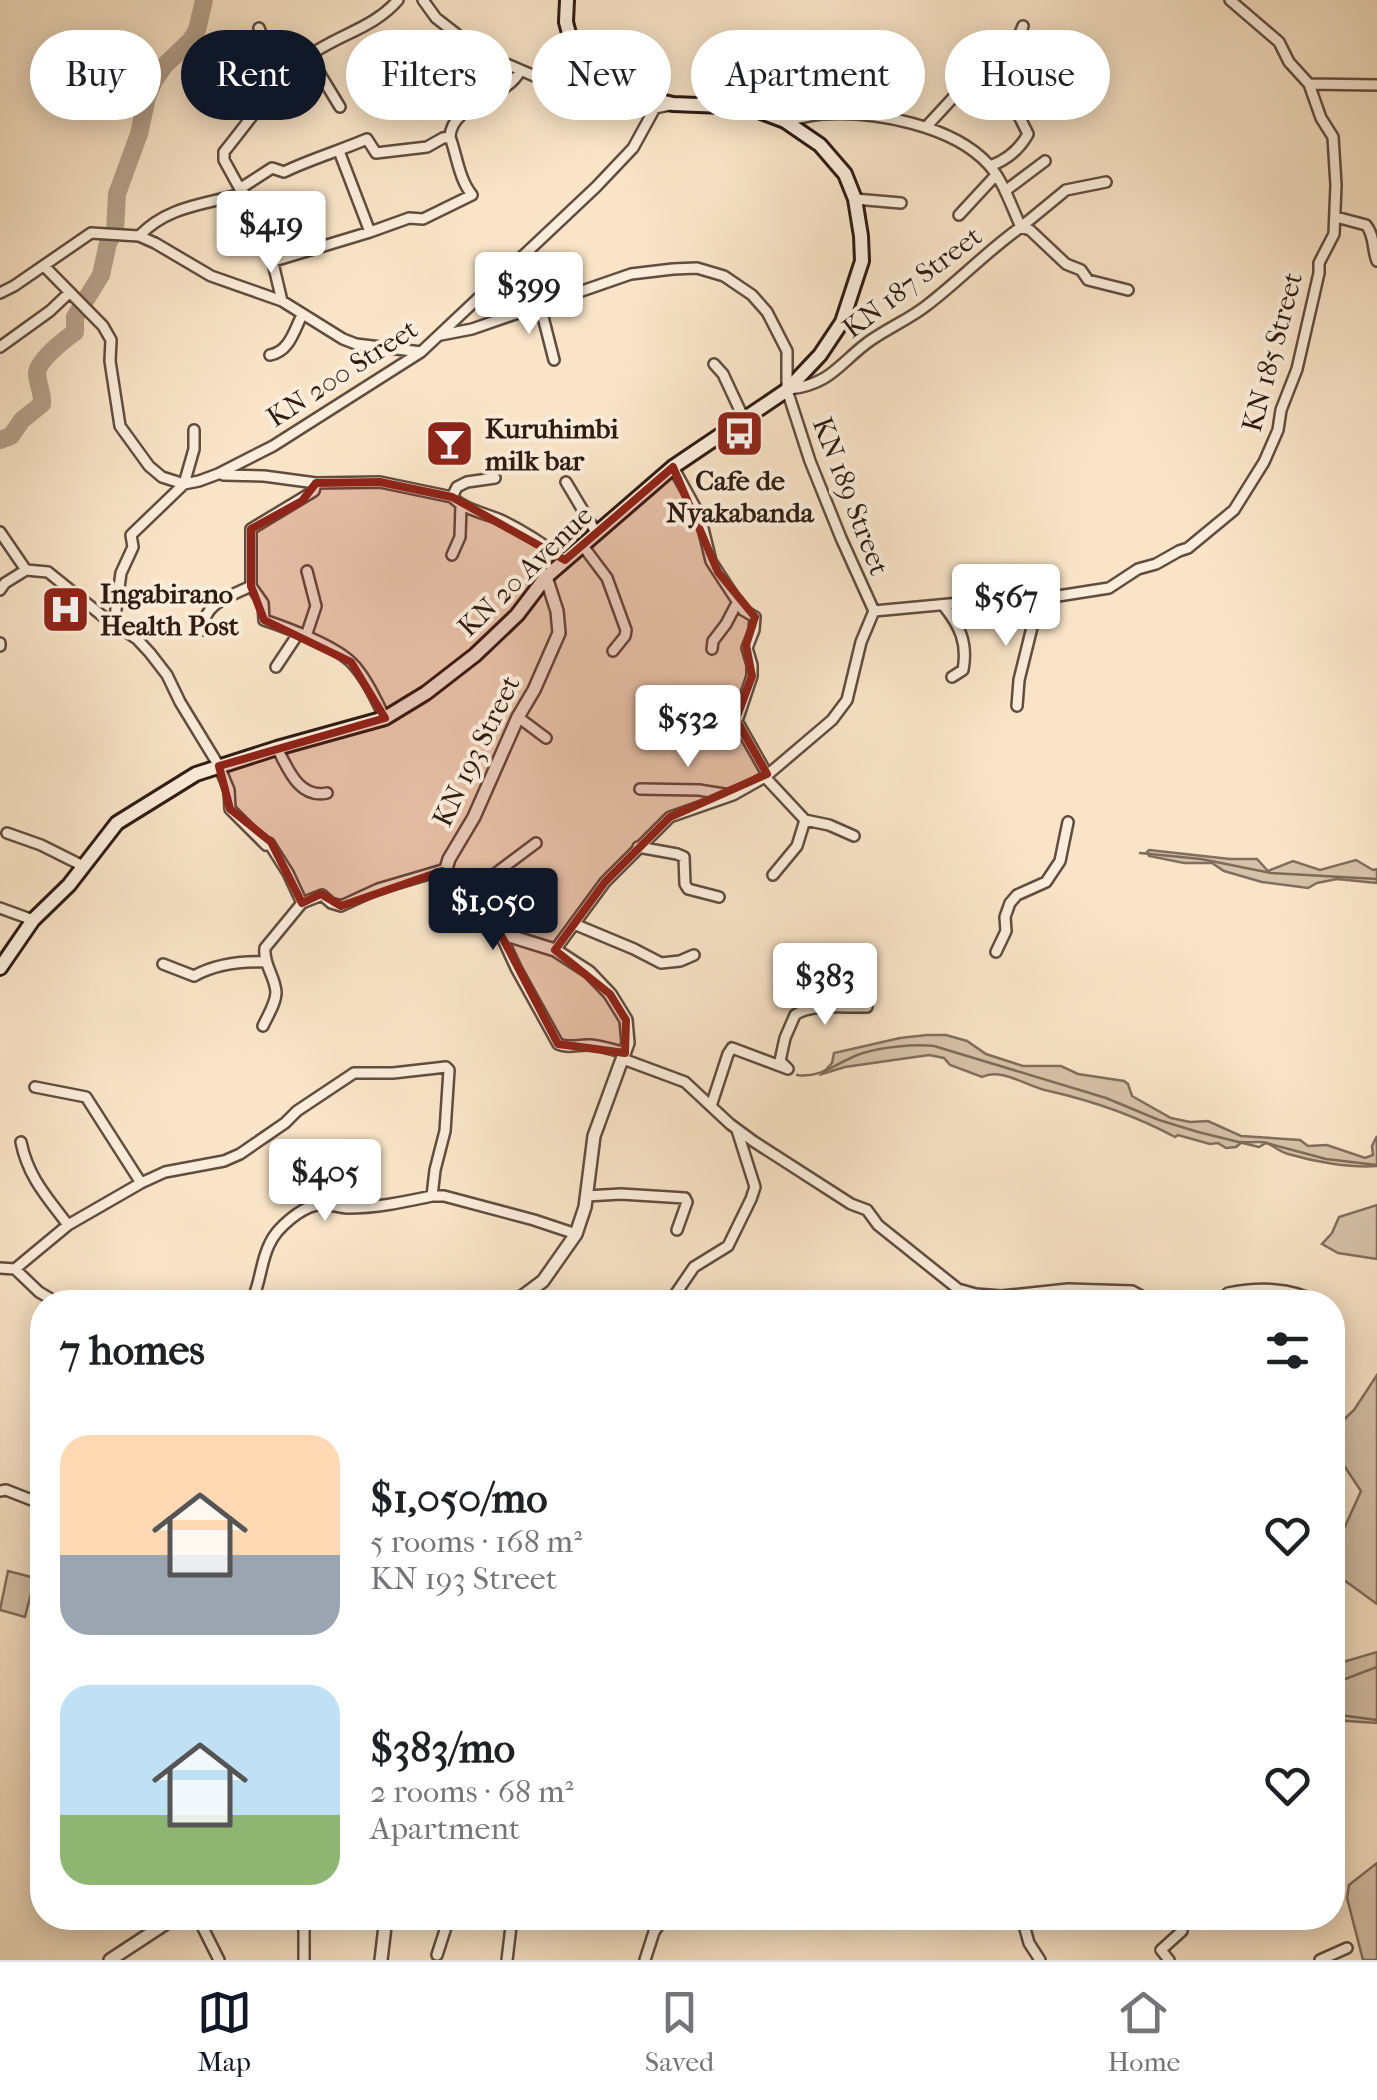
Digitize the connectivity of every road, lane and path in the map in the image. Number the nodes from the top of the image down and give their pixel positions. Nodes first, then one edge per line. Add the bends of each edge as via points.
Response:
1 (398, 0) edge
2 (424, 0) edge
3 (566, 0) edge
4 (1230, 0) edge
5 (1023, 26) dead end
6 (568, 30) edge
7 (326, 47) edge
8 (520, 71) junction
9 (532, 76) edge
10 (326, 84) edge
11 (1309, 84) junction
12 (1377, 84) edge
13 (673, 104) joint
14 (340, 107) dead end
15 (250, 120) edge
16 (1021, 120) edge
17 (785, 121) junction
18 (926, 126) junction
19 (450, 136) junction
20 (339, 152) junction
21 (1046, 161) dead end
22 (993, 171) junction
23 (1106, 182) dead end
24 (242, 191) junction
25 (1005, 191) junction
26 (854, 200) junction
27 (901, 203) dead end
28 (958, 216) dead end
29 (1336, 218) junction
30 (1021, 227) junction
31 (370, 232) junction
32 (139, 236) junction
33 (274, 261) junction
34 (1377, 261) edge
35 (44, 266) junction
36 (1128, 290) dead end
37 (0, 293) edge
38 (69, 293) junction
39 (282, 301) junction
40 (540, 305) junction
41 (302, 316) junction
42 (441, 335) junction
43 (0, 347) edge
44 (420, 352) junction
45 (270, 355) dead end
46 (554, 360) dead end
47 (714, 364) dead end
48 (787, 390) junction
49 (744, 419) junction
50 (194, 430) dead end
51 (673, 467) junction
52 (218, 474) junction
53 (495, 478) dead end
54 (566, 482) dead end
55 (316, 483) junction
56 (184, 484) junction
57 (452, 497) junction
58 (461, 505) junction
59 (0, 532) edge
60 (597, 534) junction
61 (583, 546) junction
62 (452, 555) dead end
63 (565, 560) junction
64 (26, 570) junction
65 (307, 571) dead end
66 (546, 577) junction
67 (251, 586) junction
68 (0, 590) edge
69 (1039, 599) junction
70 (738, 601) junction
71 (943, 605) junction
72 (874, 611) junction
73 (114, 624) junction
74 (204, 630) dead end
75 (302, 635) junction
76 (712, 649) dead end
77 (613, 651) dead end
78 (276, 667) dead end
79 (952, 677) dead end
80 (1017, 706) dead end
81 (385, 718) junction
82 (518, 718) junction
83 (546, 738) dead end
84 (277, 748) junction
85 (219, 766) junction
86 (766, 776) junction
87 (640, 789) dead end
88 (326, 793) dead end
89 (733, 795) junction
90 (805, 820) junction
91 (1068, 822) dead end
92 (6, 834) dead end
93 (854, 836) dead end
94 (536, 843) dead end
95 (638, 847) junction
96 (83, 866) junction
97 (446, 870) junction
98 (773, 875) dead end
99 (719, 897) dead end
100 (302, 903) junction
101 (0, 908) edge
102 (471, 910) junction
103 (33, 920) junction
104 (574, 924) junction
105 (500, 933) junction
106 (555, 950) junction
107 (996, 952) dead end
108 (694, 954) dead end
109 (266, 962) junction
110 (163, 964) dead end
111 (0, 968) edge
112 (867, 1007) dead end
113 (263, 1026) dead end
114 (624, 1056) junction
115 (35, 1087) dead end
116 (711, 1106) junction
117 (736, 1129) junction
118 (21, 1142) dead end
119 (140, 1182) junction
120 (432, 1196) junction
121 (586, 1196) junction
122 (68, 1225) junction
123 (677, 1230) dead end
124 (576, 1234) junction
125 (0, 1268) edge
126 (15, 1268) junction
127 (37, 1290) edge
128 (257, 1290) edge
129 (531, 1290) edge
130 (678, 1290) edge
131 (964, 1290) edge
132 (1058, 1290) edge
133 (1100, 1290) edge
134 (1251, 1290) edge
135 (1279, 1290) edge
136 (0, 1490) edge
137 (30, 1499) edge
138 (159, 1930) edge
139 (204, 1930) edge
140 (304, 1930) edge
141 (385, 1930) edge
142 (445, 1930) edge
143 (511, 1930) edge
144 (655, 1930) edge
145 (1025, 1930) edge
146 (1182, 1930) edge
147 (1347, 1948) dead end
148 (437, 1955) dead end
149 (126, 1956) edge
150 (110, 1960) edge
151 (220, 1960) edge
152 (304, 1960) edge
153 (381, 1960) edge
154 (507, 1960) edge
155 (644, 1960) edge
156 (1040, 1960) edge
157 (1168, 1960) edge
158 (1320, 1960) edge

1 - 7 street via 379,19
2 - 8 street via 458,37
3 - 6 main road
4 - 11 street, KN 185 Street via 1279,42
5 - 18 street via 1010,81 969,84
8 - 9 street
8 - 19 street via 511,84 470,108
10 - 14 street
11 - 12 street
11 - 29 street, KN 185 Street via 1333,137
13 - 17 main road, KN 20 Avenue via 756,110
13 - 42 street, KN 200 Street via 655,108 633,148
15 - 24 street via 224,152
16 - 22 street via 1028,134
17 - 18 street, KN 187 Street via 866,115
17 - 26 main road, KN 20 Avenue via 820,145 845,174
18 - 22 street, KN 187 Street via 967,146
19 - 20 street via 376,153 368,139
19 - 31 street via 472,195 423,219
20 - 24 street via 284,172 272,168
20 - 31 street
21 - 25 street
22 - 25 street, KN 187 Street
22 - 28 street
23 - 30 street via 1066,190
24 - 32 street via 164,215
24 - 33 street
25 - 30 street, KN 187 Street
26 - 27 street
26 - 48 main road, KN 20 Avenue via 862,261 852,298 820,355
29 - 34 street via 1366,225
29 - 69 street, KN 185 Street via 1278,430 1234,510 1188,548 1109,588
30 - 36 street via 1088,280
30 - 48 street, KN 187 Street via 922,310 820,381
31 - 33 street
32 - 35 street via 90,233
32 - 39 street via 210,276
33 - 39 street
35 - 37 street
35 - 38 street
38 - 43 street
38 - 56 street via 111,340 120,426 162,477
39 - 41 street
40 - 42 street, KN 189 Street
40 - 46 street
40 - 48 street, KN 189 Street via 631,274 698,268 724,276 768,312 787,351
41 - 44 street via 356,344
41 - 45 street via 285,349
42 - 44 street, KN 200 Street
44 - 52 street, KN 200 Street
47 - 49 street
48 - 49 main road, KN 20 Avenue
48 - 72 street, KN 189 Street
49 - 51 main road, KN 20 Avenue
50 - 56 street
51 - 60 main road, KN 20 Avenue
51 - 70 street via 700,516 712,561
52 - 55 street
52 - 56 street, KN 200 Street
53 - 57 street via 467,482
54 - 60 street
55 - 57 street via 380,482
55 - 67 street via 302,500 252,529
56 - 73 street via 132,535
57 - 58 street
58 - 62 street
58 - 63 street via 534,537
59 - 64 street
60 - 61 main road, KN 20 Avenue
61 - 63 main road, KN 20 Avenue
61 - 77 street via 607,578 626,630
63 - 66 main road, KN 20 Avenue
64 - 68 street
64 - 73 street via 48,572
65 - 75 street via 316,606
66 - 81 main road, KN 20 Avenue via 474,655
66 - 82 street, KN 193 Street via 559,632
67 - 74 street via 208,609
67 - 75 street via 263,603 264,620
69 - 71 street, KN 185 Street
69 - 80 street
70 - 76 street
70 - 86 street via 755,616 748,642 752,676 736,721
71 - 72 street, KN 185 Street
71 - 79 street via 965,644 963,670
72 - 86 street, KN 189 Street via 847,700
73 - 85 street via 138,639 167,675
75 - 78 street
75 - 81 street via 352,662
81 - 84 main road, KN 20 Avenue
82 - 83 street
82 - 97 street, KN 193 Street
84 - 85 main road, KN 20 Avenue
84 - 88 street via 306,792
85 - 96 main road, KN 20 Avenue via 117,824
85 - 100 street via 230,809 269,843
86 - 89 street, KN 189 Street
86 - 90 street
87 - 89 street
89 - 95 street, KN 189 Street via 670,817
90 - 93 street
90 - 98 street via 797,846
91 - 107 street via 1060,861 1046,882 1010,903
92 - 96 street
94 - 102 street via 492,876
95 - 99 street via 684,857 688,889
95 - 104 street, KN 189 Street
96 - 103 main road, KN 20 Avenue
97 - 100 street via 342,906 322,895
97 - 102 street, KN 193 Street via 451,892
100 - 109 street via 265,948
101 - 103 street
102 - 105 street, KN 193 Street
103 - 111 main road, KN 20 Avenue
104 - 106 street, KN 189 Street
104 - 108 street via 661,963
105 - 106 street, KN 193 Street
105 - 114 street via 558,1044 598,1046
106 - 114 street, KN 193 Street via 610,994 626,1020
109 - 110 street via 244,961 194,976
109 - 113 street via 276,997
112 - 116 street via 799,1011 780,1052 788,1069 732,1048
114 - 116 street via 686,1082
114 - 121 street via 594,1136
115 - 119 street via 86,1098
116 - 117 street
117 - 130 street via 755,1186 751,1199 728,1246 694,1267
117 - 131 street via 867,1210
118 - 122 street via 33,1179
119 - 120 street via 240,1154 354,1073 446,1067
119 - 122 street
120 - 124 street
120 - 128 street via 368,1207 312,1206 274,1235
121 - 123 street via 685,1198
121 - 124 street
122 - 126 street
124 - 129 street
125 - 126 street
126 - 127 street
132 - 133 street
134 - 135 street
136 - 137 street
138 - 149 street
139 - 151 street
140 - 152 street
141 - 153 street
142 - 148 street
143 - 154 street
144 - 155 street
145 - 156 street
146 - 157 street via 1161,1950
147 - 158 street
149 - 150 street

